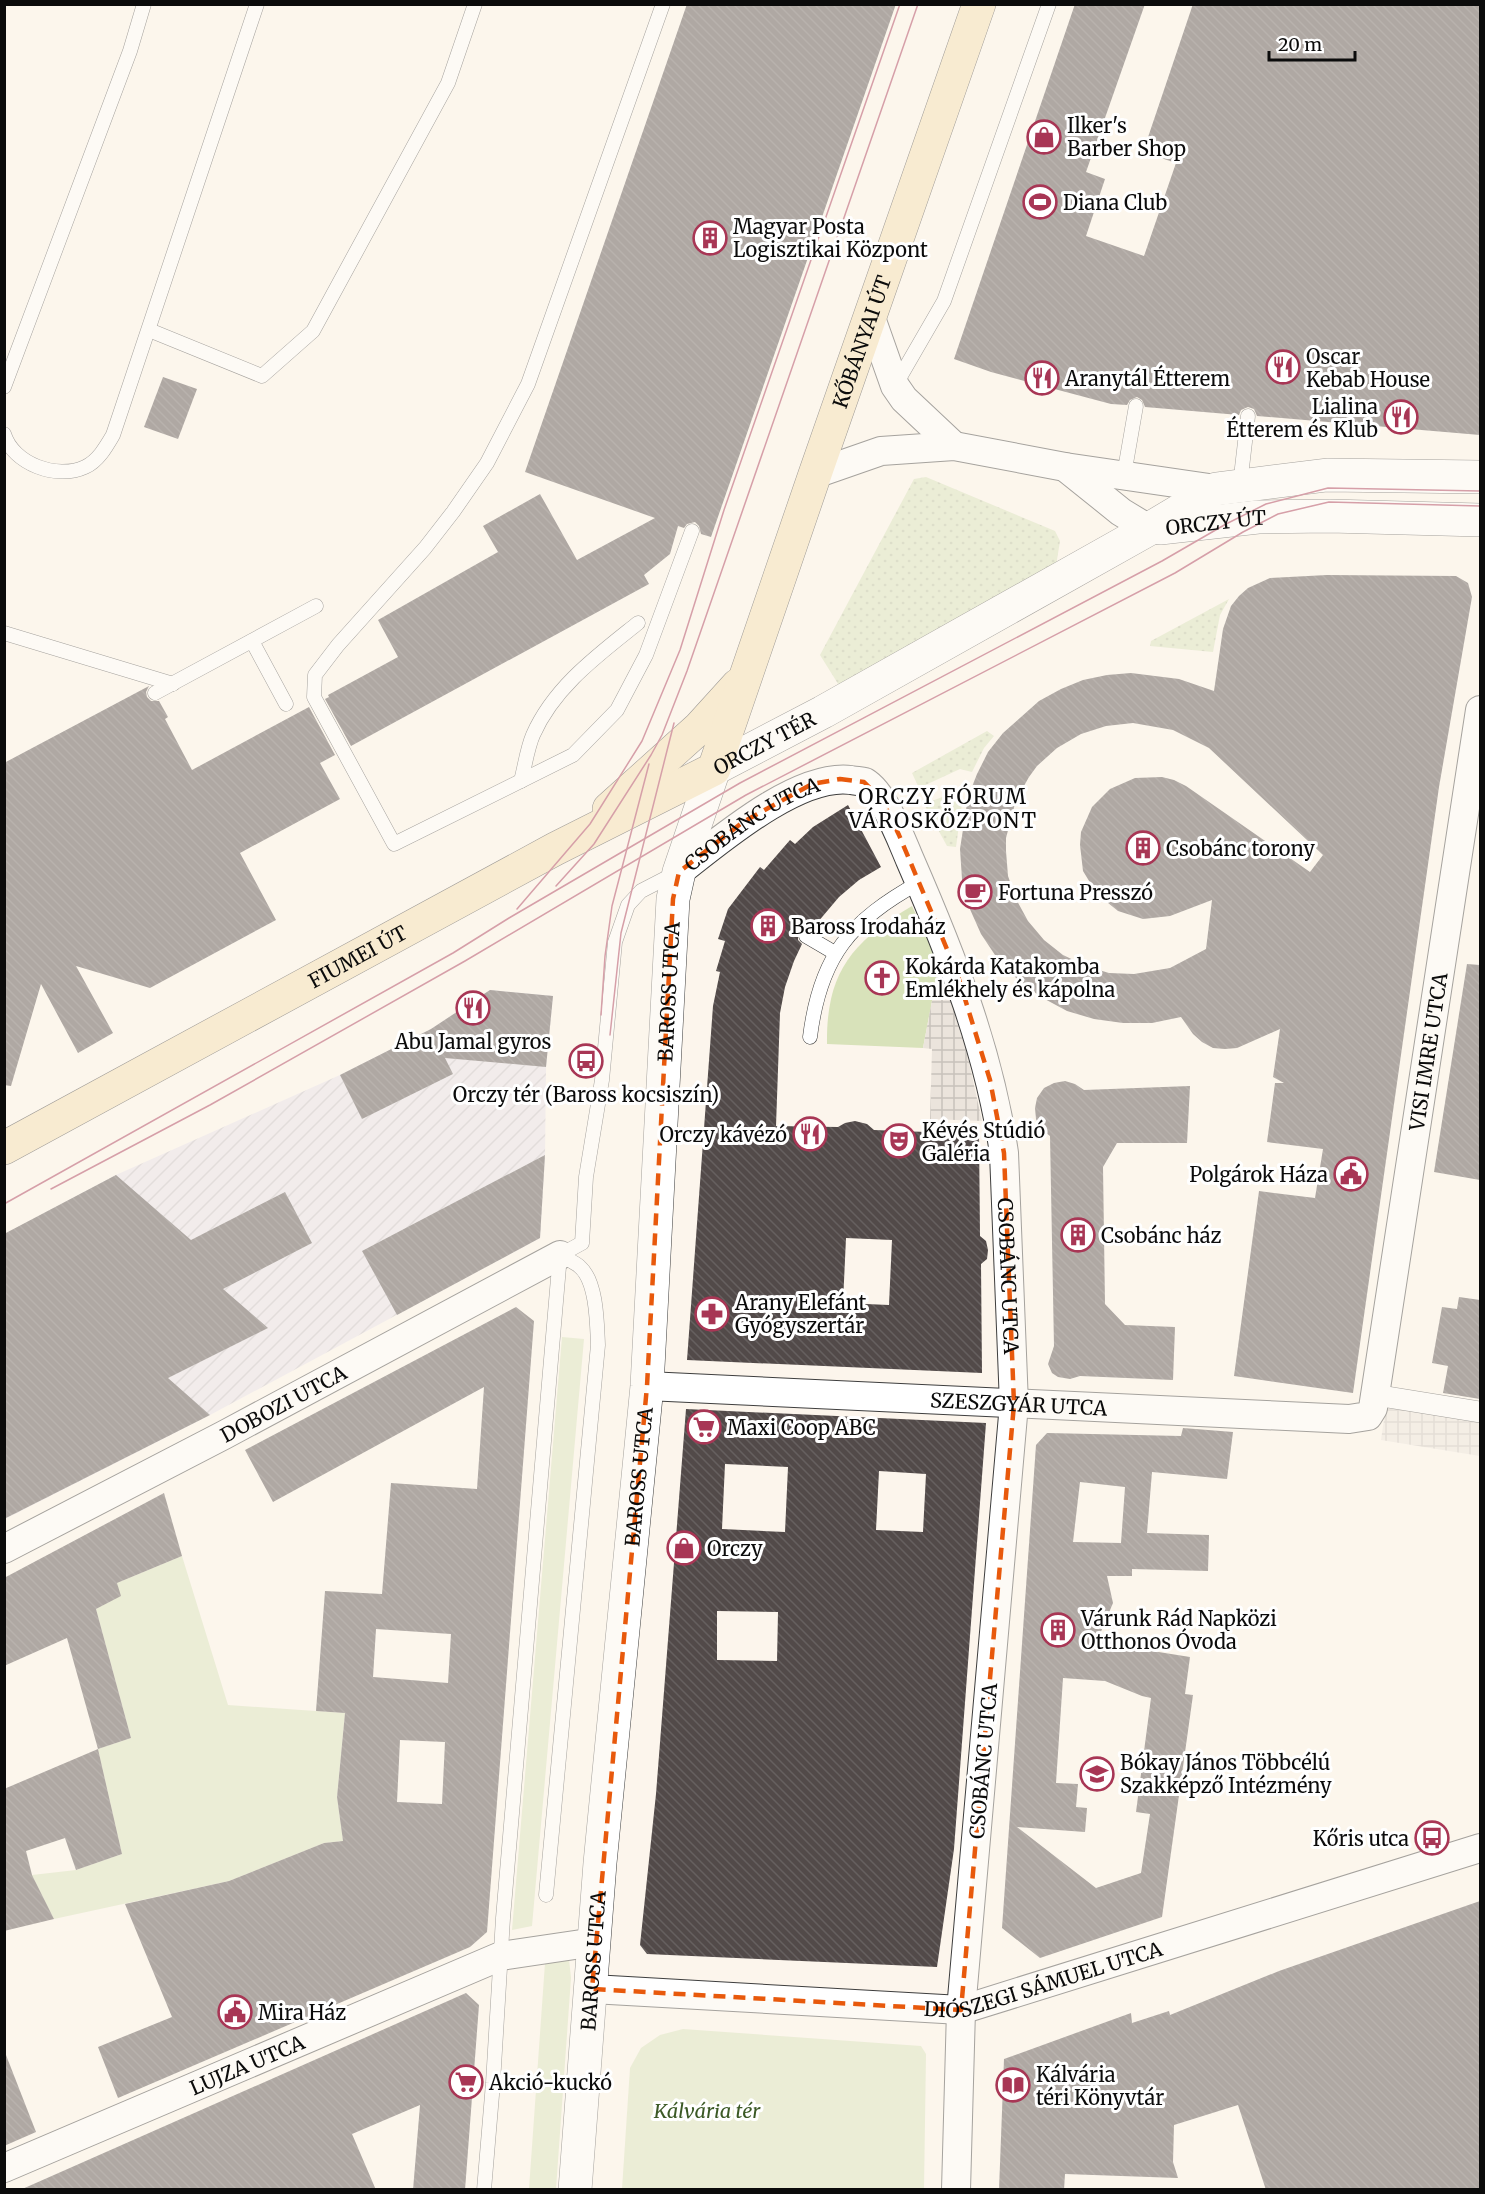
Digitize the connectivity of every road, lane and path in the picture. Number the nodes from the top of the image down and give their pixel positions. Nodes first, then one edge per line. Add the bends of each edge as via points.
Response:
1 (144, 4) edge
2 (257, 4) edge
3 (475, 4) edge
4 (663, 4) edge
5 (979, 4) edge
6 (1049, 4) edge
7 (871, 318) junction
8 (149, 330) junction
9 (895, 386) junction
10 (4, 387) edge
11 (1136, 406) dead end
12 (1248, 416) dead end
13 (4, 434) edge
14 (954, 446) junction
15 (1065, 466) junction
16 (815, 474) junction
17 (1124, 475) junction
18 (1480, 477) edge
19 (1228, 488) junction
20 (1480, 520) edge
21 (1149, 530) junction
22 (692, 531) dead end
23 (316, 606) dead end
24 (638, 623) dead end
25 (4, 633) edge
26 (252, 641) junction
27 (747, 675) junction
28 (173, 684) junction
29 (155, 693) dead end
30 (286, 704) dead end
31 (1480, 710) edge
32 (714, 769) junction
33 (521, 781) junction
34 (555, 849) junction
35 (679, 872) junction
36 (920, 882) junction
37 (806, 936) dead end
38 (835, 953) junction
39 (810, 1037) dead end
40 (4, 1148) edge
41 (560, 1255) junction
42 (647, 1386) junction
43 (1375, 1395) junction
44 (1014, 1404) junction
45 (1480, 1412) edge
46 (4, 1549) edge
47 (1480, 1848) edge
48 (546, 1895) dead end
49 (595, 1942) junction
50 (501, 1956) junction
51 (592, 1989) junction
52 (961, 2010) junction
53 (4, 2168) edge
54 (484, 2190) edge
55 (575, 2190) edge
56 (956, 2190) edge

1 - 10 lane via 126,62
2 - 8 lane
3 - 8 lane via 448,83 313,331 262,376
4 - 33 lane via 532,373 487,464 425,549 315,675 314,697 394,844
5 - 7 main road, KŐBÁNYAI ÚT
6 - 9 lane via 944,301
7 - 9 street
7 - 16 main road, KŐBÁNYAI ÚT
8 - 13 lane via 113,435 101,454 85,467 64,472 43,468 20,458
9 - 14 street
11 - 17 lane
12 - 19 lane
14 - 15 street
14 - 16 street via 881,451
15 - 17 street
15 - 21 street
16 - 27 main road, ORCZY TÉR
17 - 19 street
17 - 21 street
18 - 19 street, ORCZY ÚT via 1327,475
19 - 21 street, ORCZY ÚT
20 - 21 street, ORCZY ÚT via 1258,517
21 - 32 street, ORCZY TÉR via 824,712
22 - 33 lane via 646,655 617,710 573,755
23 - 26 lane
24 - 33 lane via 557,695 533,735
25 - 28 lane
26 - 28 lane
26 - 30 lane
27 - 32 main road, ORCZY TÉR
27 - 34 main road via 699,728 622,800
28 - 29 lane
31 - 43 street, VISI IMRE UTCA
32 - 34 main road, FIUMEI ÚT
32 - 35 street, BAROSS UTCA
34 - 40 main road, FIUMEI ÚT
35 - 36 street, CSOBÁNC UTCA via 743,822 812,784 840,779 864,782 882,800
35 - 41 lane via 641,891 628,905 619,927 612,956 602,1080 586,1177 582,1243
35 - 42 street, BAROSS UTCA via 673,899
36 - 38 lane via 874,910
36 - 44 street, CSOBÁNC UTCA via 961,984 998,1114 1004,1153
37 - 38 lane
38 - 39 lane via 813,1008
41 - 46 street, DOBOZI UTCA
41 - 48 lane via 586,1275 597,1318 598,1345
41 - 50 lane
42 - 44 street, SZESZGYÁR UTCA
42 - 49 street, BAROSS UTCA
43 - 44 street, SZESZGYÁR UTCA via 1368,1416 1349,1419
43 - 45 street
44 - 52 street, CSOBÁNC UTCA
47 - 52 street, DIÓSZEGI SÁMUEL UTCA
49 - 50 street, LUJZA UTCA
49 - 51 street, BAROSS UTCA
50 - 53 street, LUJZA UTCA
50 - 54 lane via 495,2083
51 - 52 street, DIÓSZEGI SÁMUEL UTCA
51 - 55 street, BAROSS UTCA
52 - 56 street

